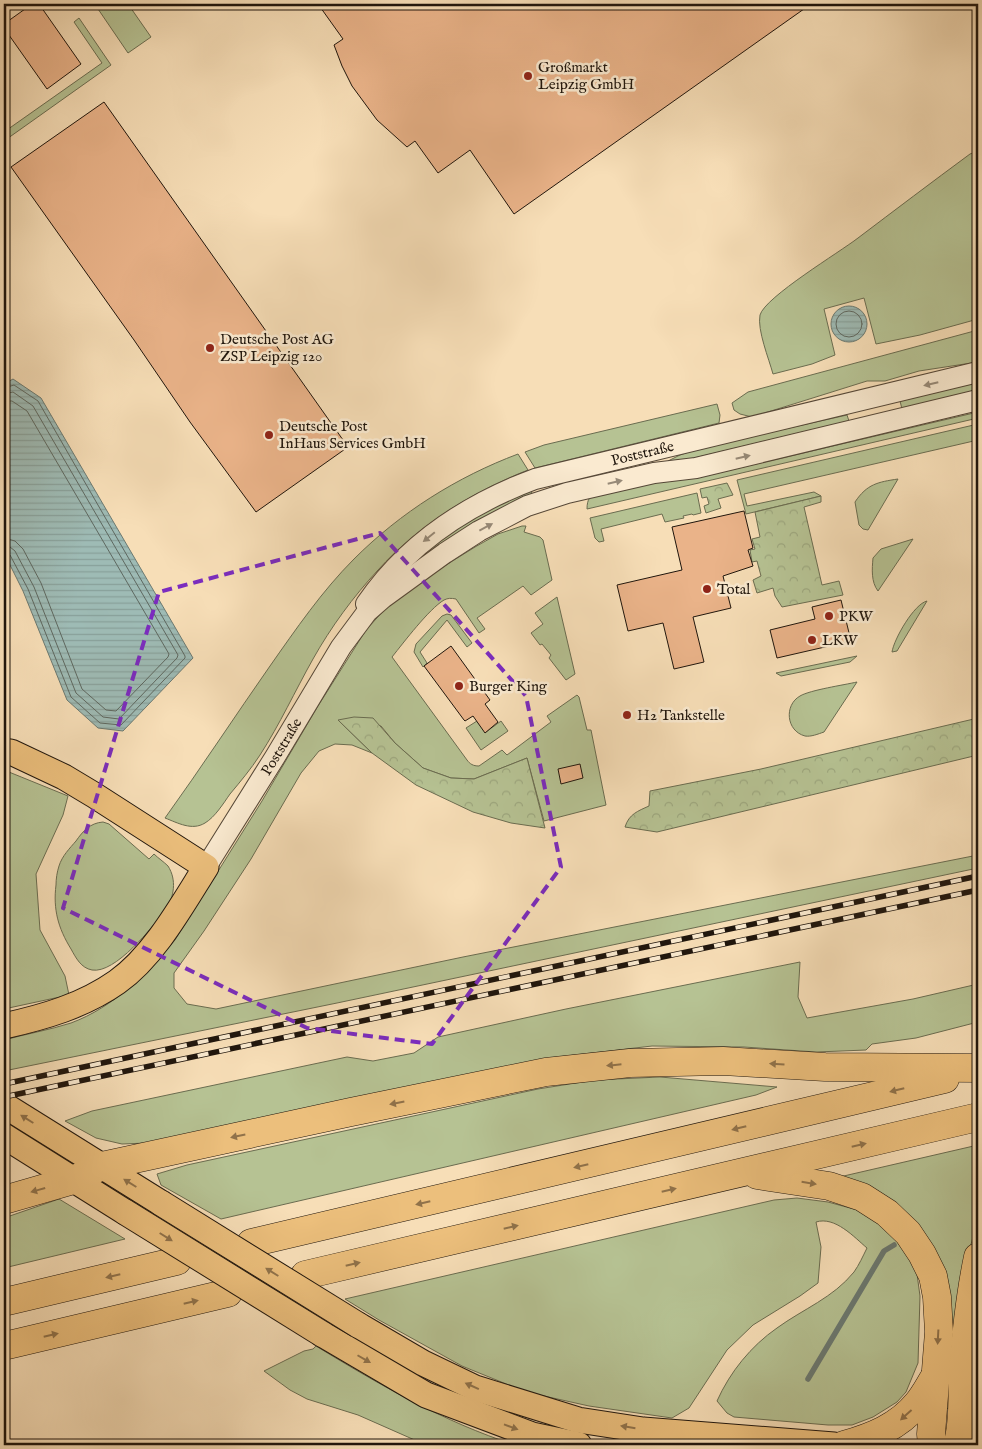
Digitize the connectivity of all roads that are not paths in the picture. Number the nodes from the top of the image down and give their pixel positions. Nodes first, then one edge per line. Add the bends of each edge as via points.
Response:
1 (978, 372) edge
2 (978, 400) edge
3 (357, 624) junction
4 (4, 751) edge
5 (206, 867) junction
6 (4, 1026) edge
7 (978, 1069) edge
8 (4, 1105) edge
9 (978, 1117) edge
10 (4, 1136) edge
11 (102, 1166) junction
12 (743, 1172) junction
13 (73, 1180) junction
14 (4, 1200) edge
15 (252, 1243) dead end
16 (978, 1257) edge
17 (177, 1261) dead end
18 (306, 1275) dead end
19 (228, 1293) dead end
20 (4, 1302) edge
21 (4, 1346) edge
22 (935, 1376) junction
23 (963, 1377) junction
24 (978, 1416) edge
25 (579, 1445) edge
26 (834, 1445) edge
27 (844, 1445) edge
28 (932, 1445) edge
29 (956, 1445) edge

1 -> 3 street, Poststraße via 562,472 514,487 469,510 413,551 376,588 362,609
3 -> 2 street, Poststraße via 384,598 445,553 513,512 543,500 654,473 696,468
3 - 5 street, Poststraße
4 - 5 main road via 64,777
5 - 6 main road via 160,939 119,981 68,1008
7 -> 11 highway via 826,1067 723,1061 630,1063 546,1072
7 -> 15 highway
11 -> 8 main road
12 -> 9 highway
10 - 13 main road
11 - 13 highway
26 -> 11 main road, bridge via 643,1430 578,1420 475,1388 423,1363 358,1325
18 -> 12 highway
12 -> 22 highway via 829,1186 862,1197 887,1212 908,1233 933,1276 937,1297 939,1332
13 -> 14 highway
13 -> 25 main road, bridge via 426,1395 532,1435
16 - 23 highway
17 -> 20 highway
21 -> 19 highway
22 -> 27 highway via 918,1404 903,1418 888,1429
22 - 28 highway
23 - 24 highway
23 - 29 highway

